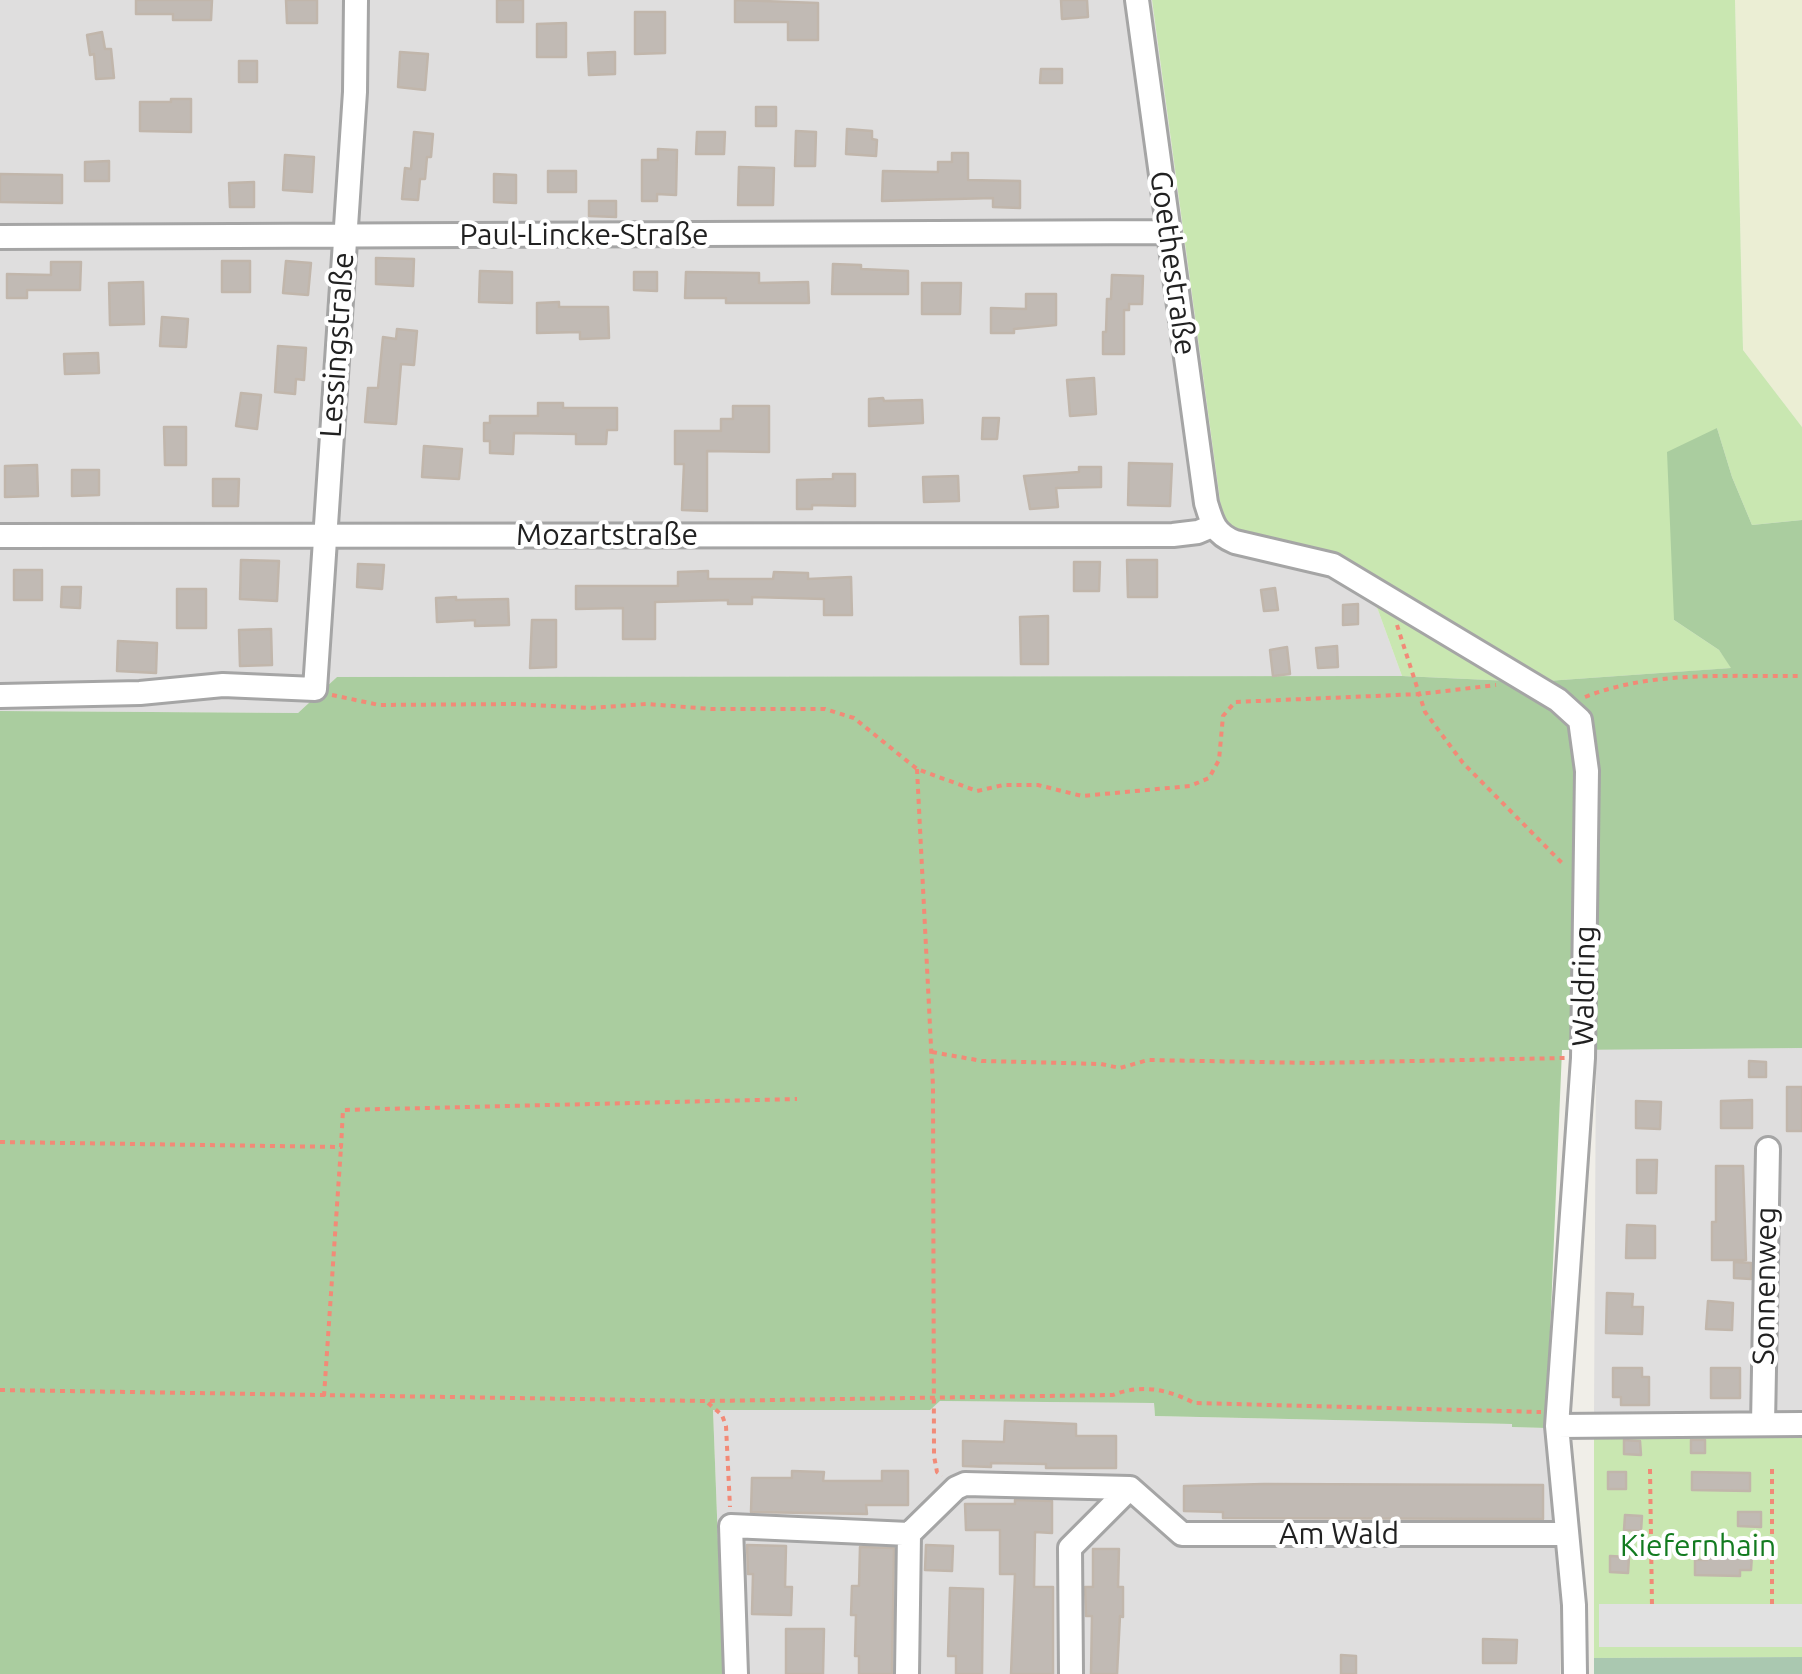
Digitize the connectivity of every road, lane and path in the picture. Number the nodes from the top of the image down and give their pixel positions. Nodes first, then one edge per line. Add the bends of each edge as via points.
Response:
1 (356, 0) edge
2 (1136, 0) edge
3 (1169, 232) junction
4 (346, 236) junction
5 (0, 237) edge
6 (1212, 526) junction
7 (324, 535) junction
8 (0, 536) edge
9 (1401, 607) junction
10 (1802, 676) edge
11 (1526, 682) junction
12 (315, 689) junction
13 (1420, 694) junction
14 (0, 696) edge
15 (1569, 708) junction
16 (917, 769) junction
17 (1586, 887) junction
18 (932, 1052) junction
19 (1583, 1058) junction
20 (798, 1100) dead end
21 (0, 1142) edge
22 (341, 1147) junction
23 (1768, 1149) dead end
24 (0, 1390) edge
25 (324, 1396) junction
26 (935, 1398) junction
27 (706, 1401) junction
28 (1763, 1424) junction
29 (1802, 1424) edge
30 (1557, 1426) junction
31 (1772, 1467) dead end
32 (1650, 1469) dead end
33 (956, 1488) junction
34 (1130, 1488) junction
35 (730, 1526) junction
36 (909, 1534) junction
37 (1566, 1534) junction
38 (1772, 1604) dead end
39 (1652, 1606) dead end
40 (736, 1674) edge
41 (907, 1674) edge
42 (1071, 1674) edge
43 (1575, 1674) edge

1 - 4 street, Lessingstraße
2 - 3 street, Goethestraße
3 - 4 street, Paul-Lincke-Straße
3 - 6 street, Goethestraße
4 - 5 street, Paul-Lincke-Straße
4 - 7 street, Lessingstraße
6 - 7 street, Mozartstraße via 1173,536
6 - 9 street via 1235,542 1334,565
7 - 8 street, Mozartstraße
7 - 12 street, Lessingstraße
9 - 11 street
9 - 13 path via 1397,632
10 - 15 path via 1620,684
11 - 13 path
11 - 15 street
12 - 14 street via 223,686
12 - 16 path via 379,705 825,710 854,718
13 - 16 path via 1235,702 1223,716 1219,760 1208,778 1190,786 1082,796 1038,786 978,791
13 - 17 path via 1425,712 1463,763
15 - 17 street, Waldring via 1586,744
16 - 18 path
17 - 19 street, Waldring
18 - 19 path via 1120,1068 1148,1060
18 - 26 path
19 - 30 street, Waldring
20 - 22 path via 344,1110
21 - 22 path
22 - 25 path
23 - 28 street, Sonnenweg
24 - 25 path
25 - 27 path
26 - 27 path
26 - 30 path via 1170,1390 1194,1403 1542,1412
26 - 33 path via 937,1472
27 - 35 path via 726,1426
28 - 29 street
28 - 30 street
30 - 37 street, Waldring
31 - 38 path
32 - 39 path
33 - 34 street
33 - 36 street
34 - 37 street, Am Wald via 1182,1534
34 - 42 street via 1070,1548
35 - 36 street
35 - 40 street
36 - 41 street
37 - 43 street, Waldring

